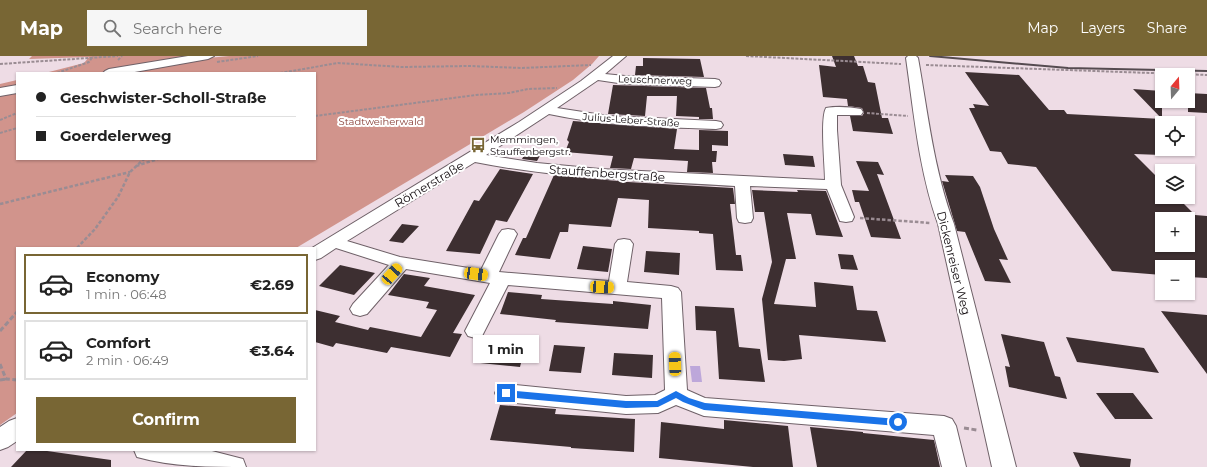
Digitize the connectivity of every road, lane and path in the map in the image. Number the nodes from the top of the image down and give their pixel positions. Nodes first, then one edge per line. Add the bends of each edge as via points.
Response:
1 (118, 56) edge
2 (208, 56) edge
3 (620, 56) edge
4 (746, 56) edge
5 (92, 57) edge
6 (912, 61) junction
7 (0, 64) edge
8 (608, 66) junction
9 (60, 72) edge
10 (116, 72) edge
11 (285, 72) edge
12 (1207, 75) edge
13 (595, 76) junction
14 (715, 83) dead end
15 (582, 86) junction
16 (16, 89) edge
17 (0, 92) edge
18 (546, 110) junction
19 (856, 112) joint
20 (16, 113) edge
21 (316, 116) edge
22 (921, 117) junction
23 (0, 120) edge
24 (716, 126) dead end
25 (16, 128) edge
26 (0, 132) edge
27 (474, 157) junction
28 (143, 160) edge
29 (155, 160) edge
30 (135, 166) junction
31 (130, 172) junction
32 (742, 182) junction
33 (833, 185) junction
34 (0, 204) edge
35 (846, 216) joint
36 (745, 218) dead end
37 (946, 224) junction
38 (508, 234) dead end
39 (334, 242) junction
40 (624, 244) dead end
41 (79, 247) edge
42 (316, 253) edge
43 (402, 262) junction
44 (495, 276) junction
45 (617, 288) junction
46 (360, 309) dead end
47 (16, 313) edge
48 (0, 331) edge
49 (475, 331) dead end
50 (0, 364) edge
51 (6, 379) junction
52 (0, 380) edge
53 (16, 380) edge
54 (506, 393) dead end
55 (676, 394) junction
56 (944, 426) junction
57 (16, 429) edge
58 (995, 431) junction
59 (0, 440) edge
60 (153, 451) edge
61 (234, 467) edge
62 (954, 467) edge
63 (1004, 467) edge

1 - 5 path
2 - 10 street
3 - 8 street, Römerstraße
4 - 6 path
5 - 7 path
5 - 9 path via 89,62
6 - 12 path via 1128,74
6 - 22 street, Dickenreiser Weg
8 - 11 path via 596,64 522,68 402,67 338,63
8 - 13 street, Römerstraße
13 - 14 street, Leuschnerweg via 625,80
13 - 15 street, Römerstraße
15 - 18 street, Römerstraße
15 - 21 path via 528,89
16 - 17 street
18 - 24 street, Julius-Leber-Straße via 570,116
18 - 27 street, Römerstraße
19 - 22 path
19 - 33 street via 831,111
20 - 23 path
22 - 37 street, Dickenreiser Weg via 930,170
25 - 26 path
27 - 32 street, Stauffenbergstraße via 516,165
27 - 39 street, Römerstraße
28 - 30 path
29 - 30 path
30 - 31 path
31 - 34 path
31 - 41 path via 118,197
32 - 33 street, Stauffenbergstraße
32 - 36 street
33 - 35 street
35 - 37 path
37 - 58 street, Dickenreiser Weg
38 - 44 street
39 - 42 street, Römerstraße
39 - 43 street
40 - 45 street
43 - 44 street
43 - 46 street
44 - 45 street
44 - 49 street
45 - 55 street via 671,292
47 - 48 path
50 - 51 path
51 - 52 path
51 - 53 path
54 - 55 street via 626,405 658,404
55 - 56 street via 704,407
56 - 58 path
56 - 62 street
57 - 59 street
58 - 63 street, Dickenreiser Weg
60 - 61 street via 189,456

